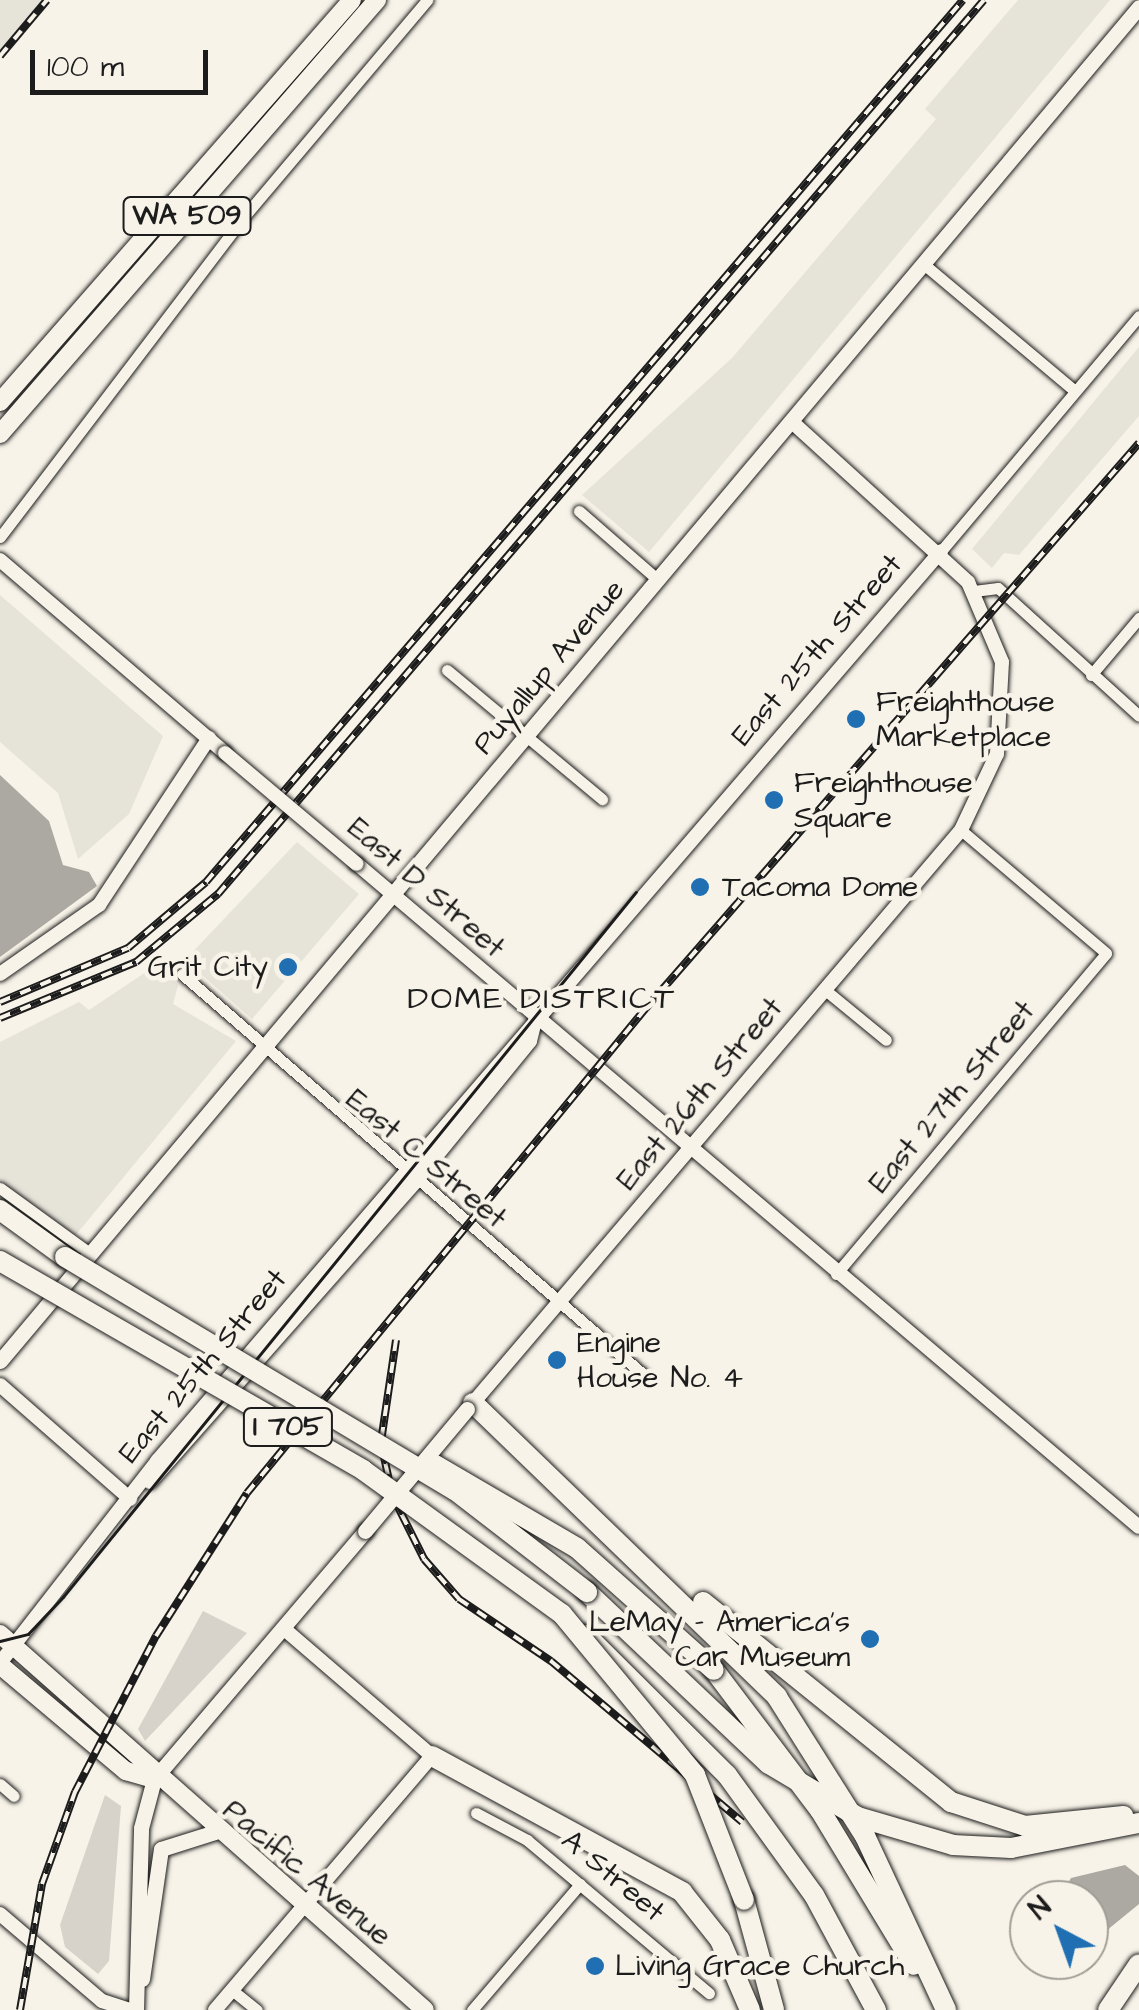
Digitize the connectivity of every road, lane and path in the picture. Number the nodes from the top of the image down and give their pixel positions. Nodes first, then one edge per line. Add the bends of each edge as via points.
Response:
1 (352, 0) edge
2 (377, 0) edge
3 (427, 0) edge
4 (1139, 8) edge
5 (926, 266) junction
6 (1139, 316) edge
7 (1075, 392) junction
8 (0, 402) edge
9 (793, 422) junction
10 (0, 434) edge
11 (579, 511) dead end
12 (0, 537) edge
13 (941, 551) junction
14 (1, 560) edge
15 (658, 580) junction
16 (974, 592) junction
17 (1139, 618) edge
18 (447, 670) dead end
19 (1091, 675) junction
20 (1139, 716) edge
21 (527, 737) junction
22 (208, 738) junction
23 (602, 798) dead end
24 (960, 830) junction
25 (394, 894) junction
26 (0, 974) edge
27 (182, 974) dead end
28 (824, 989) junction
29 (536, 1020) junction
30 (886, 1040) dead end
31 (262, 1049) junction
32 (691, 1149) junction
33 (409, 1177) junction
34 (0, 1188) edge
35 (0, 1210) edge
36 (0, 1218) edge
37 (92, 1254) junction
38 (65, 1257) junction
39 (0, 1261) edge
40 (836, 1274) junction
41 (559, 1304) junction
42 (0, 1361) edge
43 (644, 1375) dead end
44 (0, 1385) edge
45 (294, 1392) junction
46 (470, 1406) junction
47 (130, 1498) junction
48 (1137, 1521) edge
49 (616, 1536) junction
50 (562, 1614) junction
51 (284, 1628) junction
52 (6, 1639) edge
53 (0, 1664) edge
54 (432, 1756) junction
55 (154, 1779) junction
56 (0, 1784) edge
57 (14, 1796) dead end
58 (476, 1812) dead end
59 (1139, 1812) edge
60 (1139, 1823) edge
61 (215, 1832) junction
62 (580, 1884) junction
63 (303, 1906) junction
64 (0, 1914) edge
65 (1139, 1964) edge
66 (232, 1990) junction
67 (709, 1992) dead end
68 (134, 2007) edge
69 (215, 2010) edge
70 (257, 2010) edge
71 (425, 2010) edge
72 (472, 2010) edge
73 (750, 2010) edge
74 (774, 2010) edge
75 (876, 2010) edge
76 (944, 2010) edge
77 (1108, 2010) edge

1 - 8 main road, WA 509
2 - 10 main road, WA 509
3 - 12 street via 242,219
4 - 5 main road, Puyallup Avenue
5 - 7 street
5 - 9 main road, Puyallup Avenue
6 - 7 street, East 25th Street
7 - 13 street, East 25th Street
9 - 13 street, East 26th Street
9 - 15 main road, Puyallup Avenue
11 - 15 street
13 - 16 street, East 26th Street
13 - 29 street, East 25th Street
14 - 22 street, East D Street
15 - 21 main road, Puyallup Avenue
16 - 19 street via 998,588
16 - 24 street, East 26th Street via 994,634 1004,705 992,768
17 - 19 street
18 - 21 street
19 - 20 street
21 - 23 street
21 - 25 main road, Puyallup Avenue
22 - 25 street, East D Street, bridge
22 - 26 street via 99,905
24 - 28 street, East 26th Street
24 - 40 street, East 27th Street via 1106,953
25 - 29 street, East D Street
25 - 31 main road, Puyallup Avenue
27 - 31 street, East C Street
28 - 30 street
28 - 32 street, East 26th Street
29 - 32 street, East D Street
29 - 33 street, East 25th Street via 530,1042
31 - 33 street, East C Street
31 - 37 main road, Puyallup Avenue
32 - 40 street, East D Street
32 - 41 street, East 26th Street
33 - 41 street, East C Street
33 - 47 street, East 25th Street via 210,1424
34 - 37 street
35 - 38 highway
36 - 38 highway, I 705
37 - 42 main road, Puyallup Avenue
38 - 45 highway, I 705, bridge
39 - 50 highway, I 705, bridge via 396,1491
40 - 48 street, East D Street
41 - 43 street, East C Street
41 - 46 street, East 26th Street
44 - 47 street
45 - 60 highway, bridge via 514,1532 768,1764 838,1808 914,1837 1024,1848
45 - 76 highway, I 705, bridge via 530,1517 685,1640 820,1810
46 - 49 highway
46 - 51 main road, East 26th Street, bridge
47 - 52 street, East 25th Street
49 - 59 highway via 950,1802 1026,1826
49 - 76 highway via 751,1666 814,1748
50 - 74 highway, bridge via 695,1775 744,1900
50 - 75 highway, bridge via 667,1706 728,1775 814,1895
51 - 54 street
51 - 55 main road, East 26th Street
52 - 53 street, East 25th Street
52 - 55 main road, Pacific Avenue via 140,1754
53 - 55 main road, Pacific Avenue via 126,1771
54 - 63 street
54 - 73 highway via 682,1892 720,1940
55 - 61 main road, Pacific Avenue
55 - 68 main road via 141,1828
56 - 57 street
58 - 62 street, A Street
61 - 63 main road, Pacific Avenue
61 - 68 main road via 173,1839 156,1861 154,1942
62 - 67 street, A Street
62 - 72 street
63 - 66 street
63 - 71 main road, Pacific Avenue
64 - 68 street via 102,2001
65 - 77 highway
66 - 69 street
66 - 70 street

